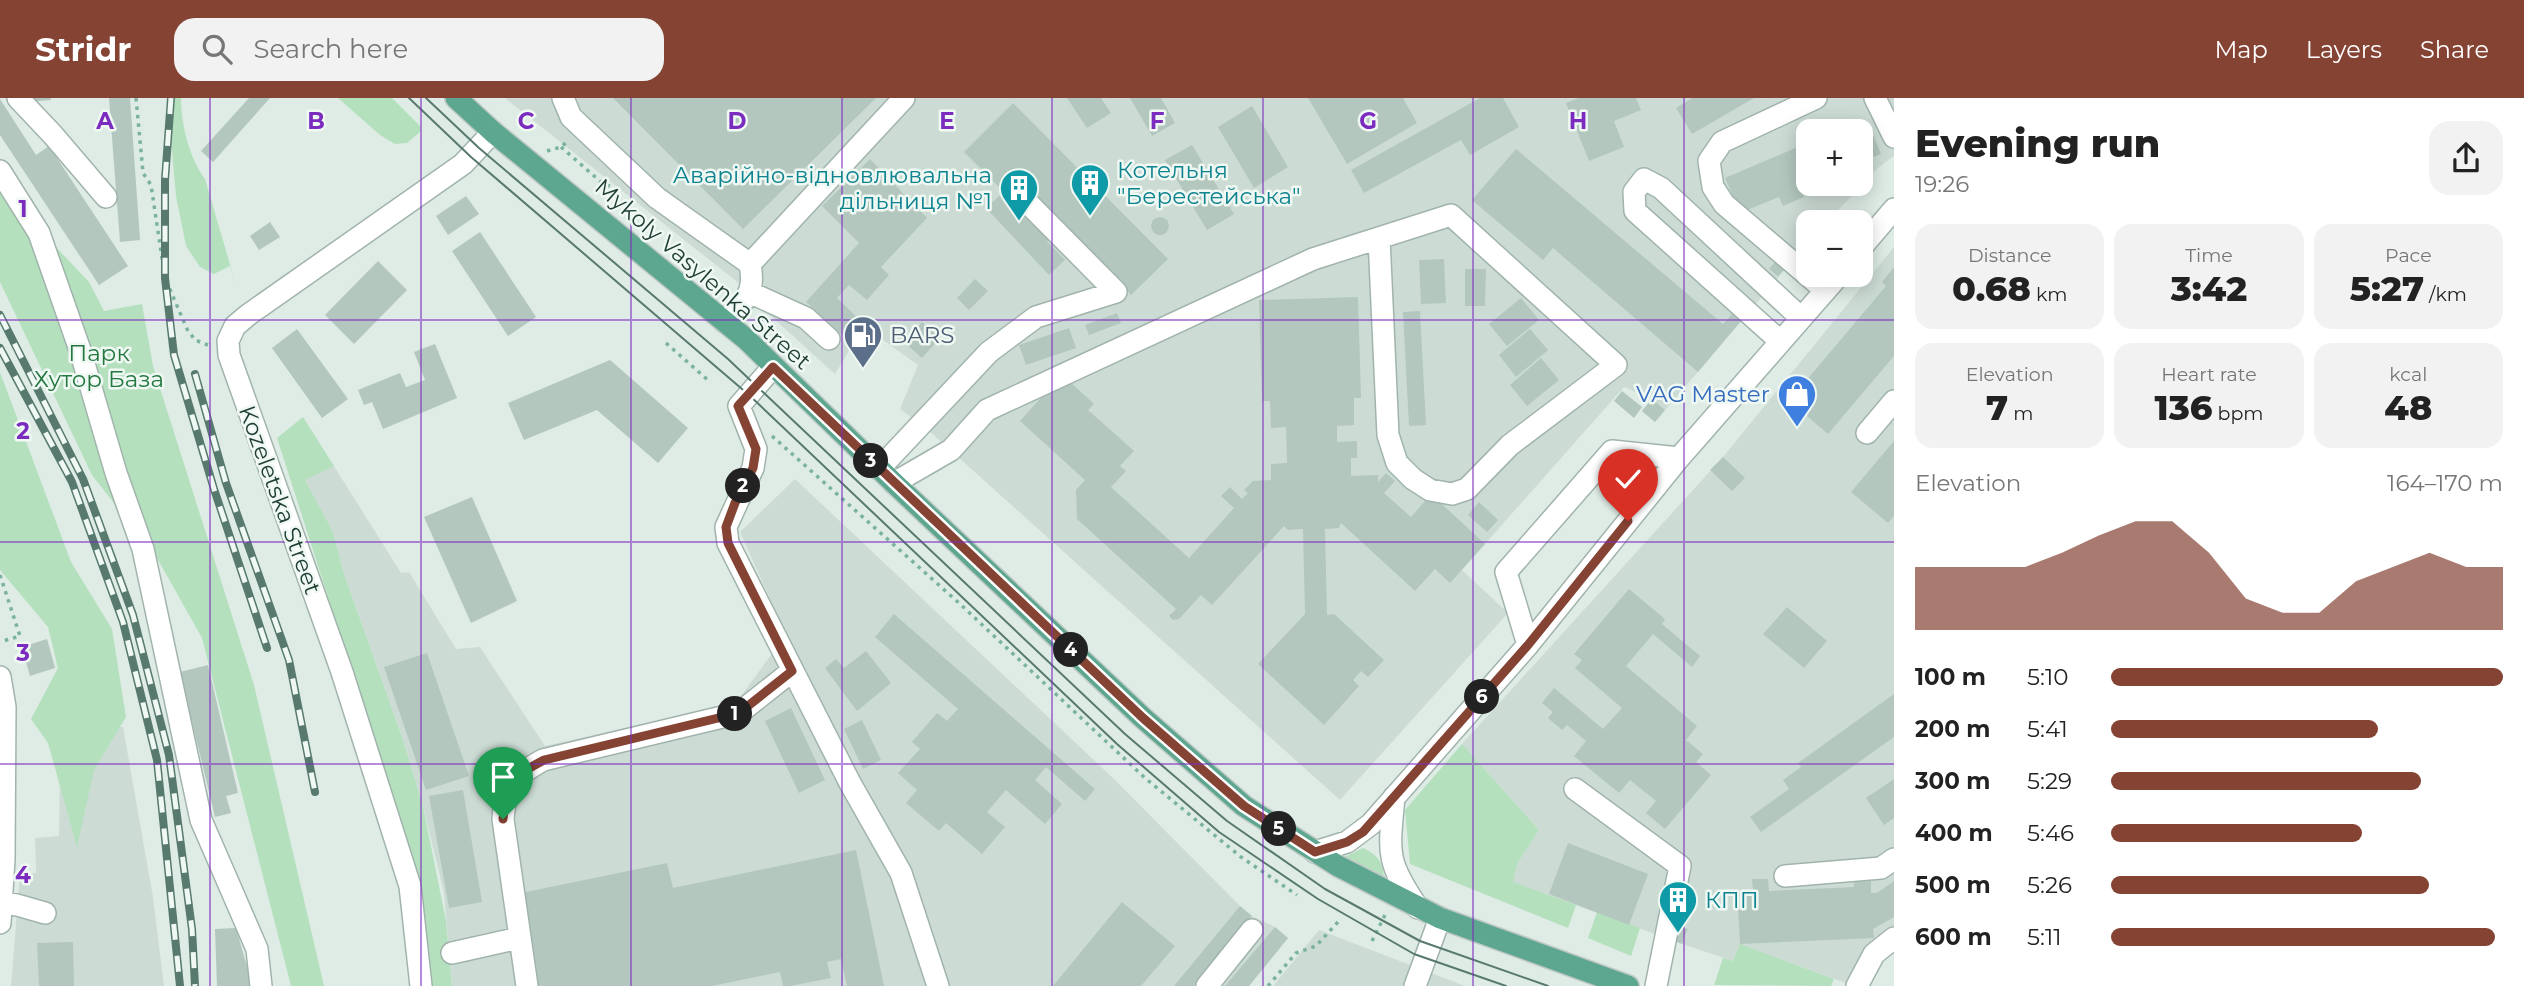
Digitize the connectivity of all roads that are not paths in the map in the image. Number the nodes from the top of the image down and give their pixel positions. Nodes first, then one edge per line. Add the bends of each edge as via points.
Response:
1 (18, 98) edge
2 (456, 98) edge
3 (563, 98) edge
4 (904, 98) edge
5 (1816, 98) edge
6 (1875, 98) edge
7 (493, 132) junction
8 (1894, 137) edge
9 (0, 171) edge
10 (1015, 190) dead end
11 (106, 197) dead end
12 (1894, 209) edge
13 (1873, 234) edge
14 (1379, 238) junction
15 (1796, 257) edge
16 (750, 264) junction
17 (1828, 287) edge
18 (751, 293) junction
19 (1801, 318) junction
20 (725, 322) junction
21 (829, 339) dead end
22 (1780, 341) junction
23 (773, 367) junction
24 (1894, 401) edge
25 (1867, 433) dead end
26 (1679, 458) junction
27 (886, 476) junction
28 (1528, 645) junction
29 (792, 671) junction
30 (0, 677) edge
31 (2, 755) edge
32 (1575, 789) dead end
33 (1394, 797) junction
34 (1315, 852) junction
35 (1894, 859) edge
36 (1785, 876) dead end
37 (1419, 908) junction
38 (1, 913) edge
39 (45, 913) dead end
40 (1440, 918) junction
41 (1252, 930) dead end
42 (519, 938) junction
43 (1894, 938) edge
44 (452, 953) dead end
45 (261, 986) edge
46 (421, 986) edge
47 (527, 986) edge
48 (937, 986) edge
49 (1207, 986) edge
50 (1415, 986) edge
51 (1628, 986) edge
52 (1656, 986) edge
53 (1857, 986) edge

1 - 11 street
2 - 7 main road, Mykoly Vasylenka Street
3 - 16 street via 571,117 657,198
4 - 16 street
5 - 15 street via 1722,142 1709,161 1713,187 1724,204
6 - 8 street
7 - 20 main road, Mykoly Vasylenka Street
7 - 46 street, Kozeletska Street via 463,164 248,314 228,341 410,886
9 - 45 street via 39,233 80,350 143,549 201,820 257,949
10 - 27 street via 1116,292 1036,317 989,352
12 - 13 street
14 - 14 street via 1451,215 1616,365 1510,445 1467,489 1451,494 1430,490 1397,463 1388,435
14 - 27 street via 1313,259 987,411 951,450
16 - 18 street
17 - 19 street
18 - 20 street
18 - 21 street via 806,318
19 - 22 street
19 - 22 street via 1661,188 1644,179 1634,192 1635,211
20 - 23 main road, Mykoly Vasylenka Street
22 - 26 street
23 - 27 main road, Mykoly Vasylenka Street
23 - 29 street via 738,406 756,449 753,468 726,527 728,543
24 - 25 street
26 - 28 street
26 - 28 street via 1612,451 1506,572
27 - 34 main road, Mykoly Vasylenka Street via 1143,718 1244,806
28 - 33 street
29 - 42 street via 739,713 544,760 518,774 505,796 503,819
29 - 48 street via 901,873
30 - 31 street via 5,707
31 - 38 street
32 - 52 street via 1680,866
33 - 34 street via 1363,832
33 - 37 street via 1390,849 1395,870
34 - 37 main road, Mykoly Vasylenka Street
35 - 36 street via 1881,868
37 - 40 main road, Mykoly Vasylenka Street
38 - 39 street via 17,905
40 - 50 street
40 - 51 main road, Mykoly Vasylenka Street
41 - 49 street
42 - 44 street
42 - 47 street
43 - 53 street via 1874,954

